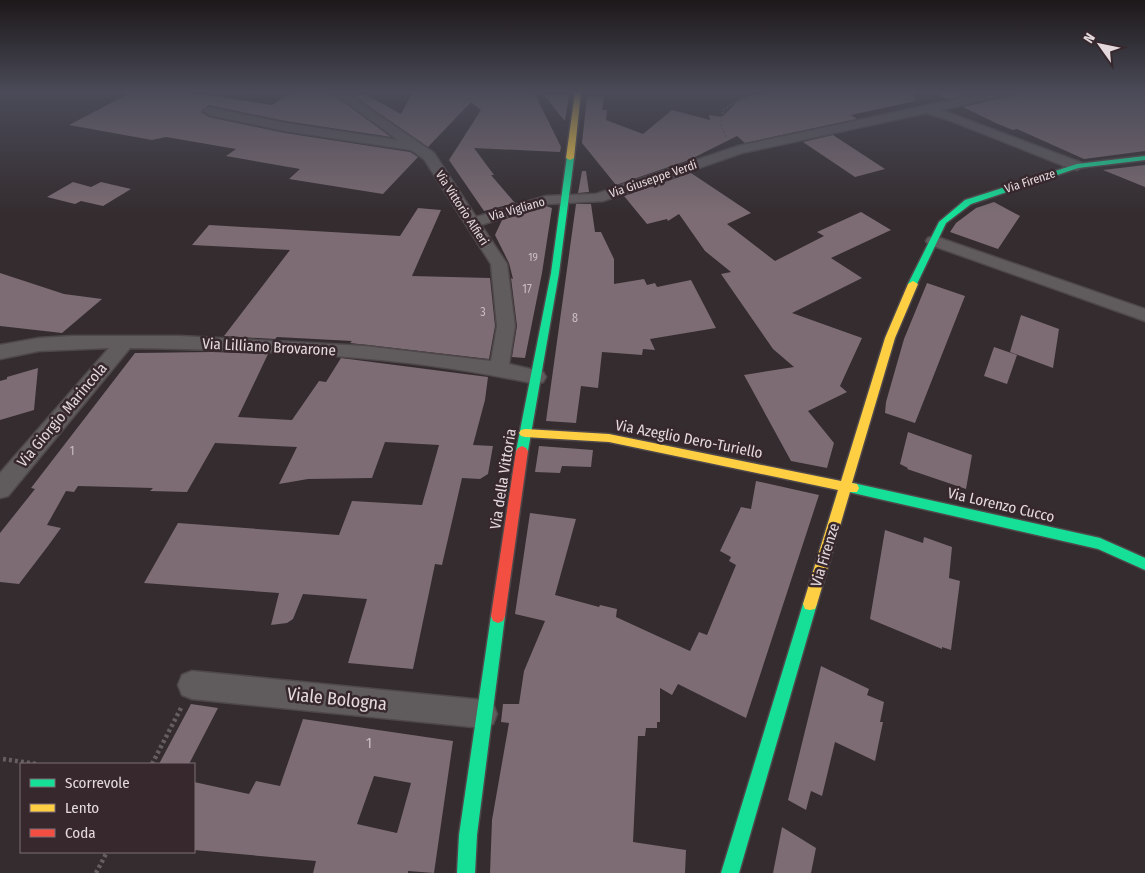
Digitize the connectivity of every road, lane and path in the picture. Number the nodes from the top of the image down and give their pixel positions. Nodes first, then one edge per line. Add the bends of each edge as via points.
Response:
1 (319, 133) edge
2 (397, 133) edge
3 (573, 133) edge
4 (724, 133) edge
5 (817, 133) edge
6 (993, 133) edge
7 (416, 146) junction
8 (738, 150) junction
9 (1145, 158) edge
10 (1076, 166) junction
11 (564, 199) junction
12 (471, 223) junction
13 (934, 241) junction
14 (1145, 315) edge
15 (124, 342) junction
16 (0, 352) edge
17 (499, 368) junction
18 (536, 377) junction
19 (525, 433) junction
20 (846, 486) junction
21 (0, 489) edge
22 (1145, 564) edge
23 (192, 685) joint
24 (482, 714) junction
25 (3, 759) dead end
26 (30, 763) edge
27 (153, 763) edge
28 (106, 853) edge
29 (96, 873) edge
30 (466, 873) edge
31 (730, 873) edge

1 - 7 street
2 - 7 street, Via Vittorio Alfieri
3 - 11 street, Via della Vittoria
4 - 8 path
5 - 8 street, Via Giuseppe Verdi
6 - 10 street
7 - 12 street, Via Vittorio Alfieri via 429,156
8 - 11 street, Via Giuseppe Verdi via 598,198
9 - 10 street, Via Firenze
10 - 13 street, Via Firenze via 968,202 943,222
11 - 12 street, Via Vigliano via 546,200
11 - 18 street, Via della Vittoria via 555,273
12 - 17 street, Via Vittorio Alfieri via 499,264 506,326
13 - 14 street
13 - 20 street, Via Firenze via 918,269 890,338
15 - 16 street, Via Lilliano Brovarone via 44,344
15 - 17 street, Via Lilliano Brovarone via 339,350
15 - 21 street, Via Giorgio Marincola
17 - 18 street, Via Lilliano Brovarone
18 - 19 street, Via della Vittoria
19 - 20 street, Via Azeglio Dero-Turiello via 609,438
19 - 24 street, Via della Vittoria
20 - 22 street, Via Lorenzo Cucco via 1100,544
20 - 31 street, Via Firenze
23 - 24 street, Viale Bologna
23 - 27 path
24 - 30 street, Via della Vittoria
25 - 26 path
28 - 29 path

